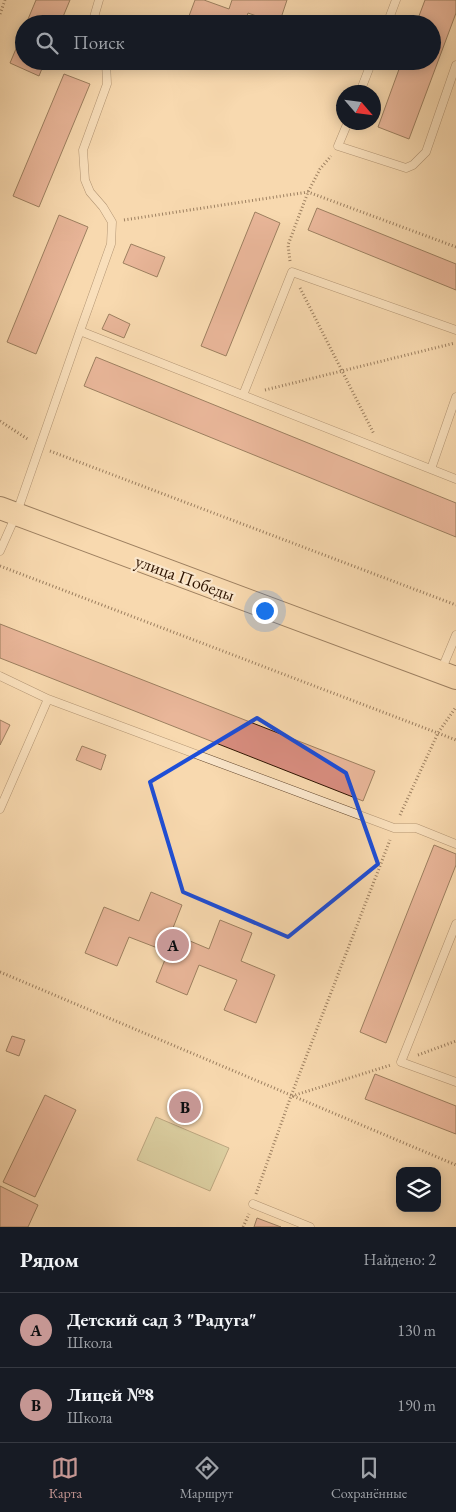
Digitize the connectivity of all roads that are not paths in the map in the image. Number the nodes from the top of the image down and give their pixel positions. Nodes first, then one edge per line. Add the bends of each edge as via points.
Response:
1 (99, 0) edge
2 (396, 0) edge
3 (95, 15) edge
4 (390, 15) edge
5 (456, 65) edge
6 (106, 70) edge
7 (369, 70) edge
8 (363, 85) edge
9 (345, 130) edge
10 (80, 330) junction
11 (456, 330) edge
12 (244, 395) junction
13 (456, 397) edge
14 (431, 469) junction
15 (456, 479) edge
16 (8, 512) edge
17 (0, 551) edge
18 (456, 635) edge
19 (0, 676) edge
20 (448, 676) edge
21 (48, 699) junction
22 (0, 809) edge
23 (456, 844) edge
24 (456, 924) edge
25 (456, 1082) edge
26 (253, 1204) road end
27 (310, 1227) edge

1 - 3 lane
2 - 4 lane
5 - 9 lane via 426,152 413,165 406,168 338,146
6 - 10 lane via 107,84 82,150 85,180 112,222 111,244
7 - 8 lane
10 - 12 lane
10 - 16 lane via 39,448
11 - 12 lane via 292,272
12 - 14 lane
13 - 14 lane
14 - 15 lane
16 - 17 lane
16 - 20 main road, улица Победы
18 - 20 lane
19 - 21 lane
21 - 22 lane
21 - 23 lane via 394,828 416,828
24 - 25 lane via 401,1062
26 - 27 lane

